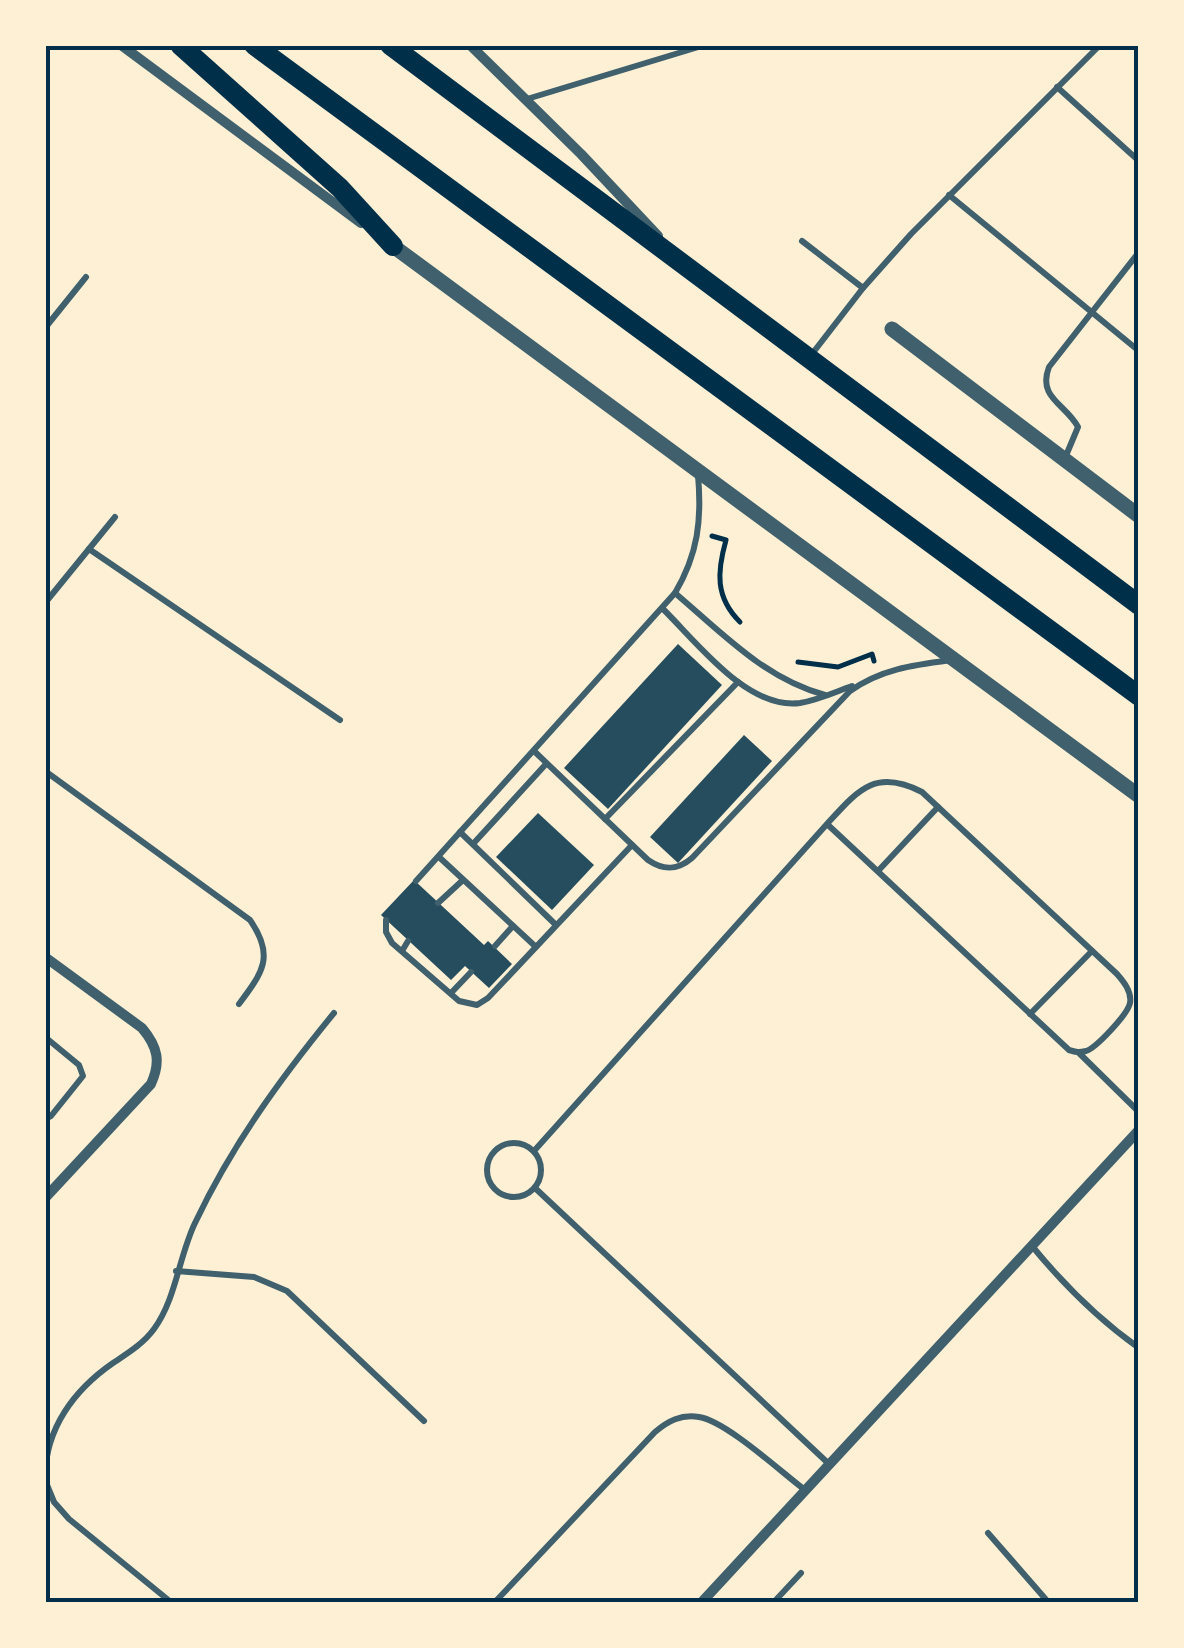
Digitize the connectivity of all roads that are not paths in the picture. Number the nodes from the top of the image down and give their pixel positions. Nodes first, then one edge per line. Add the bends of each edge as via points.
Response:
1 (121, 45) edge
2 (180, 45) edge
3 (254, 45) edge
4 (390, 45) edge
5 (705, 45) edge
6 (1100, 45) edge
7 (471, 46) edge
8 (1057, 87) junction
9 (526, 100) junction
10 (1139, 161) edge
11 (950, 195) junction
12 (802, 242) dead end
13 (393, 246) junction
14 (1139, 252) edge
15 (685, 266) junction
16 (86, 277) dead end
17 (863, 288) junction
18 (1091, 312) junction
19 (45, 328) edge
20 (892, 329) dead end
21 (1139, 351) edge
22 (808, 358) junction
23 (1064, 459) junction
24 (698, 469) junction
25 (1139, 516) edge
26 (115, 517) dead end
27 (89, 549) junction
28 (675, 593) junction
29 (45, 603) edge
30 (1139, 604) edge
31 (662, 608) junction
32 (955, 660) junction
33 (738, 682) junction
34 (863, 682) junction
35 (827, 695) junction
36 (1139, 696) edge
37 (340, 720) dead end
38 (534, 752) junction
39 (546, 764) junction
40 (45, 771) edge
41 (1139, 796) edge
42 (938, 808) junction
43 (604, 819) junction
44 (826, 824) junction
45 (460, 832) junction
46 (472, 844) junction
47 (632, 846) junction
48 (438, 856) junction
49 (878, 871) junction
50 (463, 880) junction
51 (416, 881) dead end
52 (438, 903) dead end
53 (386, 920) dead end
54 (513, 926) junction
55 (556, 926) junction
56 (408, 941) dead end
57 (495, 946) dead end
58 (536, 947) junction
59 (1092, 951) junction
60 (402, 952) junction
61 (45, 957) edge
62 (471, 972) dead end
63 (451, 993) junction
64 (239, 1004) dead end
65 (334, 1012) dead end
66 (1030, 1014) junction
67 (45, 1037) edge
68 (1078, 1052) junction
69 (1139, 1112) edge
70 (45, 1118) edge
71 (1139, 1130) edge
72 (534, 1152) junction
73 (535, 1188) junction
74 (45, 1198) edge
75 (1031, 1244) junction
76 (176, 1272) junction
77 (1139, 1348) edge
78 (424, 1421) dead end
79 (830, 1464) junction
80 (45, 1478) edge
81 (806, 1490) junction
82 (988, 1533) dead end
83 (801, 1573) dead end
84 (172, 1603) edge
85 (494, 1603) edge
86 (701, 1603) edge
87 (773, 1603) edge
88 (1049, 1603) edge

1 - 13 street
2 - 13 main road via 340,188
3 - 36 main road
4 - 15 main road
5 - 9 lane
6 - 8 lane
7 - 9 street
8 - 10 lane
8 - 11 lane
9 - 15 street
11 - 17 lane
11 - 18 lane
12 - 17 lane
13 - 24 street
14 - 18 lane
15 - 22 main road
16 - 19 lane
17 - 22 lane
18 - 21 lane
18 - 23 lane via 1045,376 1049,395 1078,427
20 - 23 street
22 - 30 main road
23 - 25 street
24 - 28 lane via 700,533
24 - 32 street
26 - 27 lane
27 - 29 lane
27 - 37 lane
28 - 31 lane
28 - 35 lane via 766,669
31 - 33 lane
31 - 38 lane
32 - 34 lane via 908,666
32 - 41 street
33 - 35 lane via 760,698 786,704
33 - 43 lane
34 - 35 lane
34 - 47 lane via 684,864 656,866
38 - 39 lane
38 - 45 lane
39 - 43 lane
39 - 46 lane
40 - 64 lane via 250,920 263,938 265,961
42 - 44 lane via 903,782 882,780 862,788
42 - 49 lane
42 - 59 lane
43 - 47 lane
44 - 49 lane
44 - 72 lane
45 - 46 lane
45 - 48 lane
46 - 55 lane
47 - 55 lane
48 - 50 lane
48 - 51 lane
49 - 66 lane
50 - 52 lane
50 - 54 lane
53 - 60 lane via 388,938
54 - 57 lane
54 - 58 lane
55 - 58 lane
56 - 60 lane
58 - 63 lane via 483,1002 464,1004
59 - 66 lane
59 - 68 lane via 1124,983 1130,1003 1094,1046
60 - 63 lane
61 - 74 street via 142,1028 158,1055 150,1084
62 - 63 lane
65 - 76 lane via 240,1140
66 - 68 lane
67 - 70 lane via 83,1076
68 - 69 lane
71 - 75 street
72 - 73 lane via 541,1170
72 - 73 lane via 506,1145 491,1157 488,1176 508,1196
73 - 79 lane
75 - 77 lane via 1085,1304
75 - 79 street
76 - 78 lane via 254,1277 287,1291
76 - 80 lane via 154,1329 92,1379 61,1417 46,1450
79 - 81 street
80 - 84 lane via 68,1519
81 - 85 lane via 711,1420 681,1417 655,1432
81 - 86 street
82 - 88 lane
83 - 87 lane

